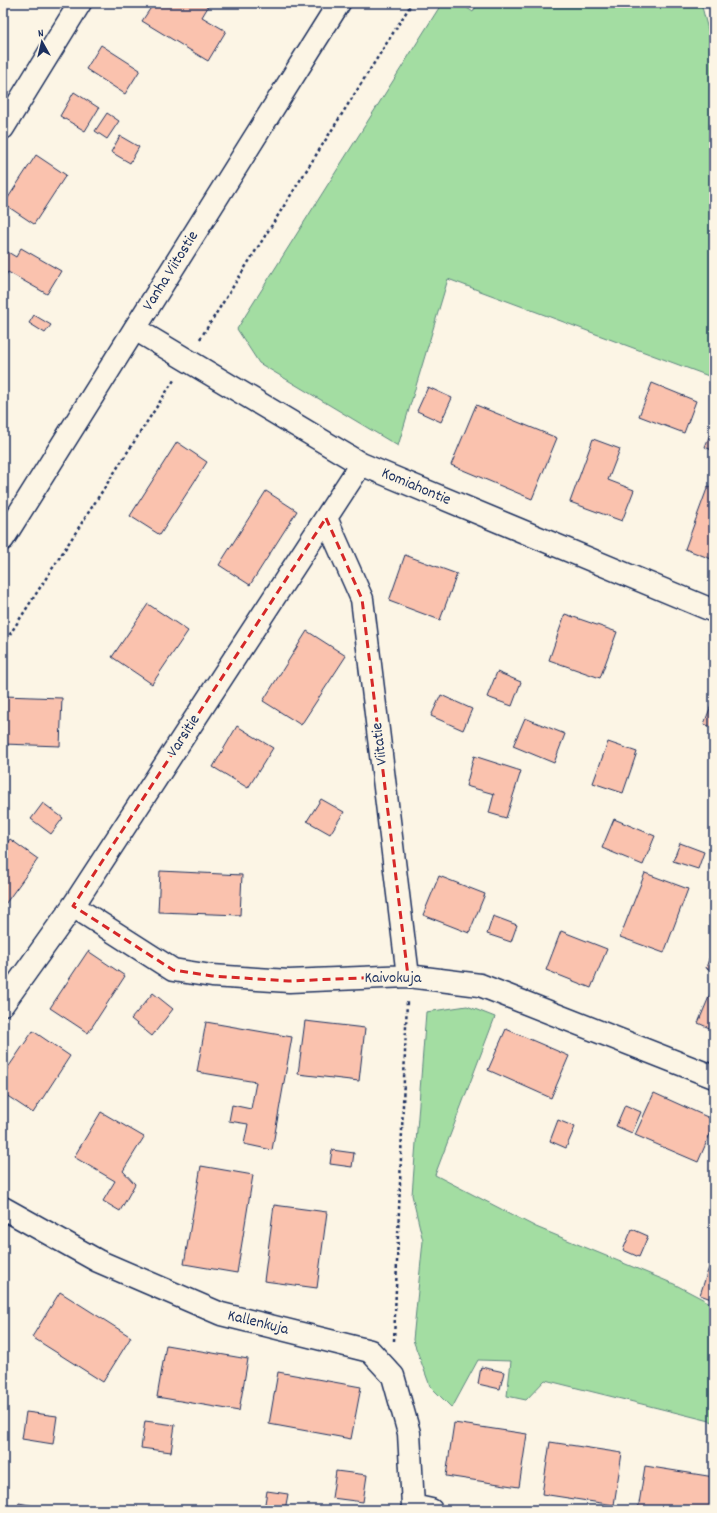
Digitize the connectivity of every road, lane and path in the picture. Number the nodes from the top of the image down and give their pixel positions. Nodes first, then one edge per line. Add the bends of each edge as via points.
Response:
1 (80, 3) edge
2 (339, 3) edge
3 (412, 3) edge
4 (3, 128) edge
5 (135, 329) junction
6 (187, 360) junction
7 (362, 464) junction
8 (326, 518) junction
9 (3, 539) edge
10 (714, 612) edge
11 (3, 645) edge
12 (73, 906) junction
13 (408, 976) junction
14 (3, 1004) edge
15 (714, 1077) edge
16 (3, 1208) edge
17 (393, 1376) junction
18 (419, 1509) edge

1 - 4 street
2 - 5 street, Vanha Viitostie
3 - 6 path
5 - 6 street, Komiahontie
5 - 9 street, Vanha Viitostie
6 - 7 street, Komiahontie
6 - 11 path
7 - 8 street, Varsitie
7 - 10 street, Komiahontie
8 - 12 street, Varsitie
8 - 13 street, Viitatie via 362,599
12 - 13 street, Kaivokuja via 173,970 212,976 289,981
12 - 14 street, Varsitie
13 - 15 street, Kaivokuja via 480,985
13 - 17 path
16 - 17 street, Kallenkuja via 98,1261 221,1314 370,1351
17 - 18 street, Kallenkuja via 409,1433

